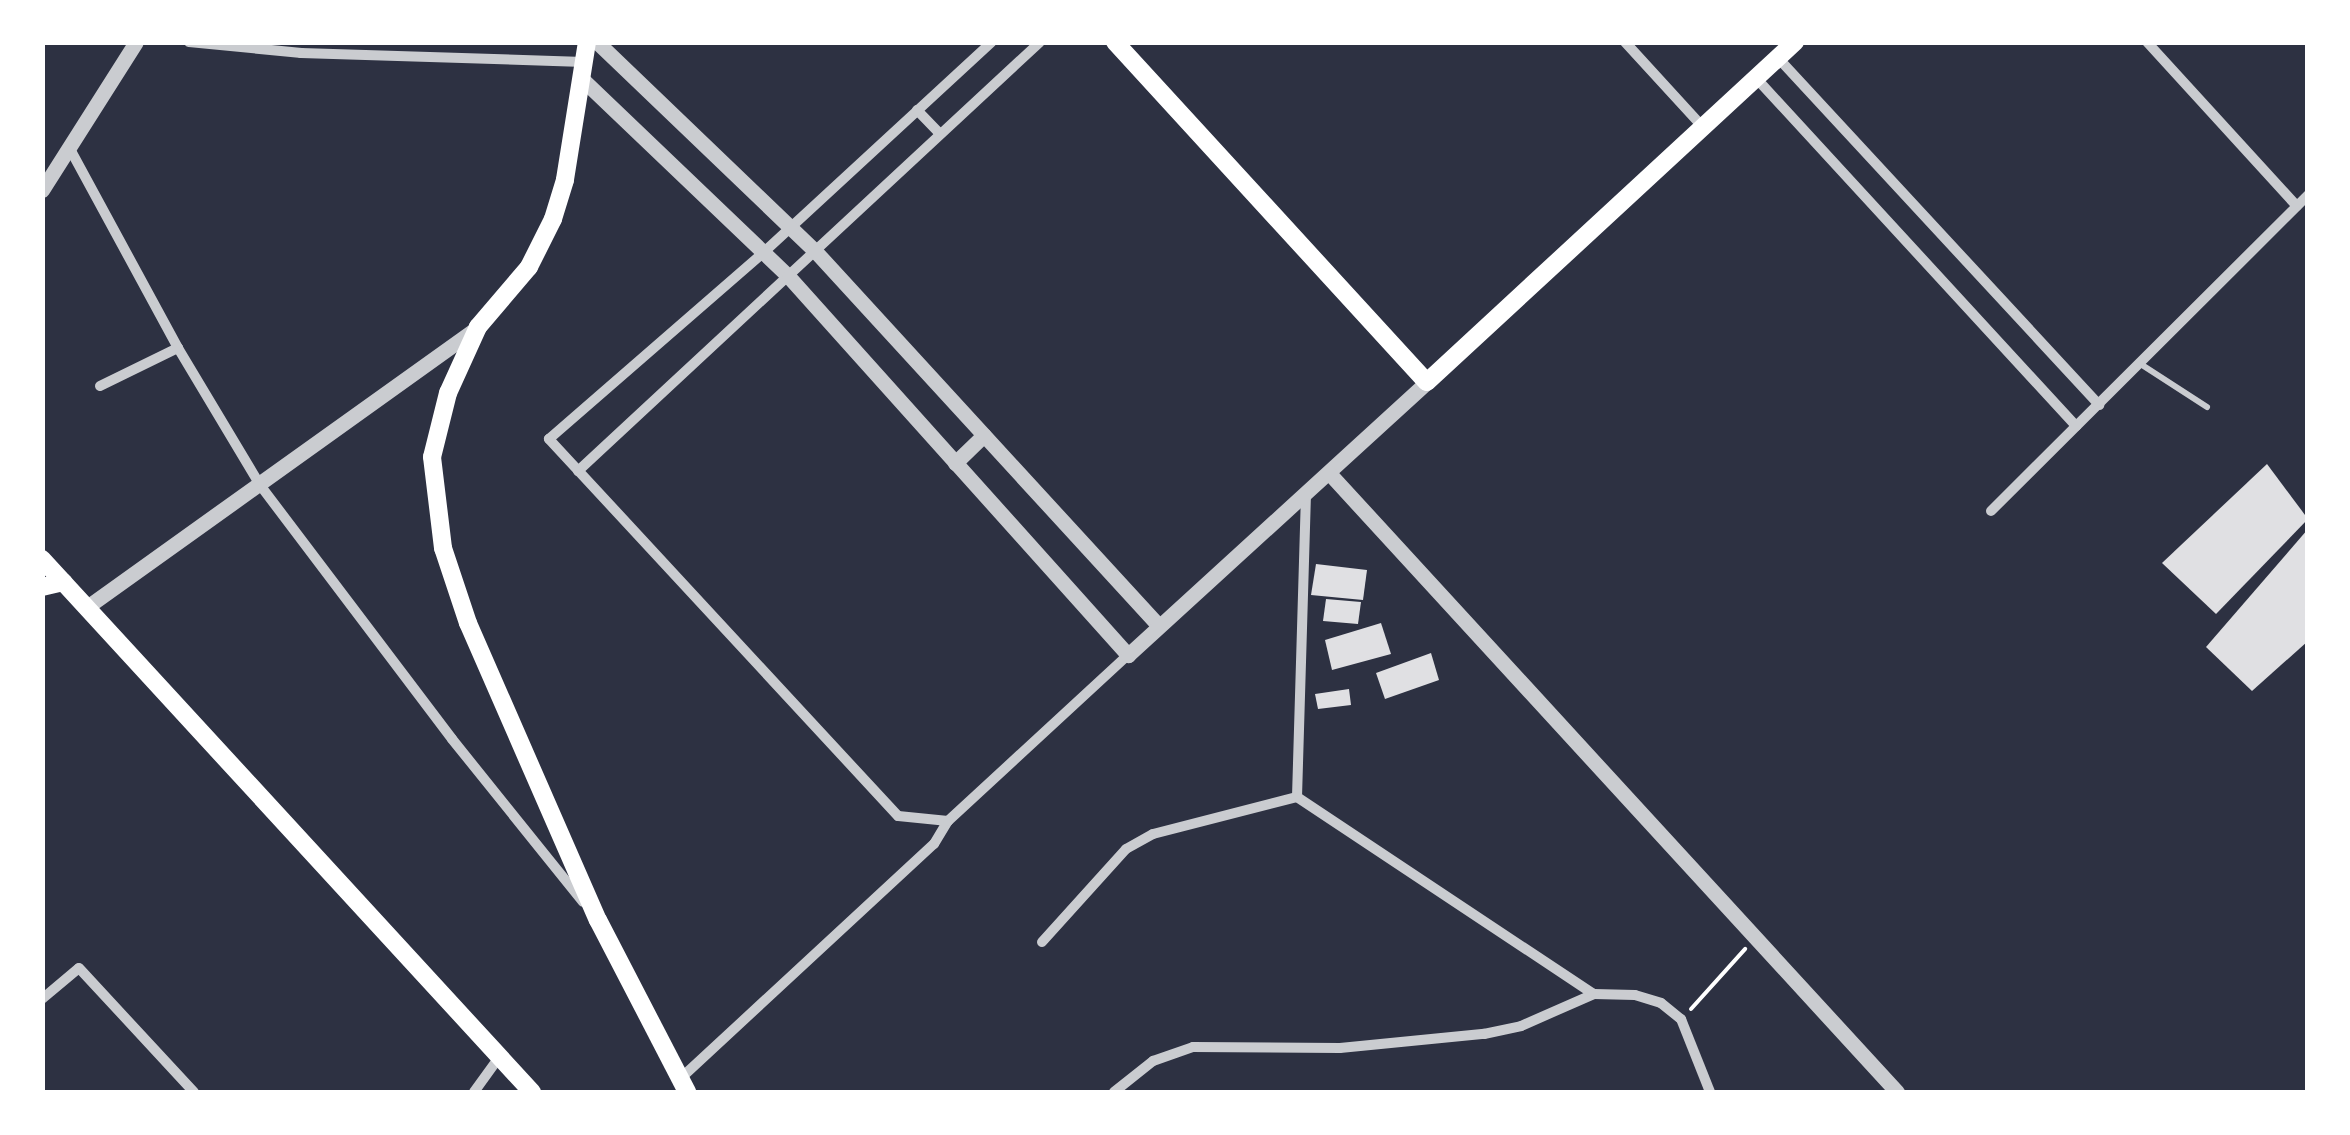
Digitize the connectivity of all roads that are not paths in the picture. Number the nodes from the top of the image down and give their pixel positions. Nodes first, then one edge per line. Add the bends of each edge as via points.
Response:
1 (136, 42) edge
2 (188, 42) edge
3 (587, 42) edge
4 (597, 42) edge
5 (992, 42) edge
6 (1040, 42) edge
7 (1115, 42) edge
8 (1625, 42) edge
9 (1795, 42) edge
10 (2147, 42) edge
11 (302, 48) edge
12 (1778, 58) junction
13 (583, 71) junction
14 (1756, 78) junction
15 (917, 110) junction
16 (1702, 126) junction
17 (940, 134) junction
18 (70, 149) junction
19 (42, 190) edge
20 (2308, 195) edge
21 (2297, 206) junction
22 (791, 228) junction
23 (816, 252) junction
24 (762, 253) junction
25 (789, 277) junction
26 (478, 327) junction
27 (178, 348) junction
28 (2139, 363) junction
29 (1427, 382) junction
30 (100, 386) dead end
31 (2098, 405) junction
32 (2207, 408) dead end
33 (2076, 426) junction
34 (984, 435) junction
35 (955, 462) junction
36 (578, 471) junction
37 (1328, 472) junction
38 (260, 485) junction
39 (1306, 493) junction
40 (1991, 511) dead end
41 (42, 560) edge
42 (63, 582) junction
43 (42, 587) edge
44 (87, 606) junction
45 (1159, 626) junction
46 (1128, 655) junction
47 (1297, 797) junction
48 (948, 821) junction
49 (598, 920) junction
50 (1042, 942) dead end
51 (42, 980) edge
52 (52, 990) junction
53 (1594, 994) junction
54 (42, 999) edge
55 (500, 1056) junction
56 (684, 1085) edge
57 (194, 1092) edge
58 (474, 1092) edge
59 (532, 1092) edge
60 (1114, 1092) edge
61 (1710, 1092) edge
62 (1897, 1092) edge

1 - 18 street
2 - 11 street
3 - 13 main road
4 - 22 street
5 - 15 street
6 - 17 street
7 - 29 main road
8 - 16 street
9 - 12 main road
10 - 21 street
11 - 13 street
12 - 14 main road
12 - 31 street
13 - 24 street
13 - 26 main road via 554,218 529,267
14 - 16 main road
14 - 33 street
15 - 17 street
15 - 22 street
16 - 29 main road
17 - 23 street
18 - 19 street
18 - 27 street
20 - 21 street
21 - 28 street
22 - 23 street
22 - 24 street
23 - 25 street
23 - 34 street
24 - 25 street
24 - 36 street via 550,439
25 - 35 street
25 - 36 street
26 - 38 street
26 - 49 main road via 448,393 432,457 443,548 468,623
27 - 30 street
27 - 38 street
28 - 31 street
28 - 32 lane
29 - 37 street
31 - 33 street
33 - 40 street
34 - 35 street
34 - 45 street
35 - 46 street
36 - 48 street via 898,816
37 - 39 street
37 - 62 street
38 - 44 street
38 - 49 street
39 - 45 street
39 - 47 street
41 - 42 main road
42 - 43 main road
42 - 44 main road
44 - 55 main road
45 - 46 street
46 - 48 street
47 - 50 street via 1153,834 1126,850
47 - 53 street
48 - 56 street via 934,844
49 - 56 main road
51 - 52 street
52 - 54 street
52 - 57 street via 78,968
53 - 60 street via 1521,1026 1484,1034 1340,1048 1193,1047 1153,1061
53 - 61 street via 1661,1003 1681,1020
55 - 58 street
55 - 59 main road

